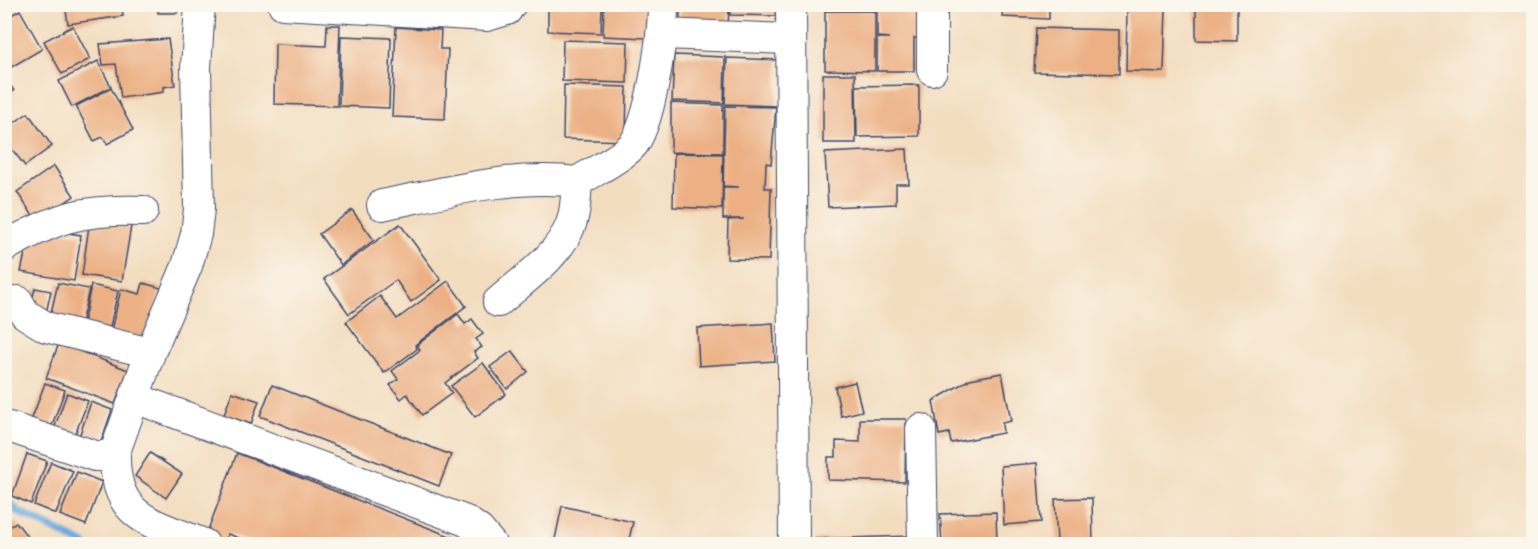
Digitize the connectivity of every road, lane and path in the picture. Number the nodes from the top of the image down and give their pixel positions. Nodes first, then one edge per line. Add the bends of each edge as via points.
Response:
1 (200, 4) edge
2 (283, 4) edge
3 (511, 4) edge
4 (663, 4) edge
5 (791, 4) edge
6 (932, 4) edge
7 (382, 7) edge
8 (663, 34) junction
9 (789, 39) junction
10 (932, 70) dead end
11 (577, 182) junction
12 (382, 205) dead end
13 (143, 211) dead end
14 (4, 247) edge
15 (18, 301) dead end
16 (498, 302) dead end
17 (150, 353) junction
18 (135, 398) junction
19 (9, 427) dead end
20 (921, 429) dead end
21 (115, 452) junction
22 (204, 544) edge
23 (491, 544) edge
24 (794, 544) edge
25 (923, 544) edge

1 - 17 street via 196,234 187,266
2 - 7 street
3 - 7 street via 507,10 488,16
4 - 8 street
5 - 9 street
6 - 10 street
8 - 9 street
8 - 11 street via 644,123 633,146
9 - 24 street
11 - 12 street via 548,178 518,181
11 - 16 street via 572,222 563,240
13 - 14 street via 77,214 43,225
15 - 17 street via 25,314 46,327
17 - 18 street
18 - 21 street
18 - 23 street via 466,521
19 - 21 street via 95,456
20 - 25 street
21 - 22 street via 114,477 129,509

